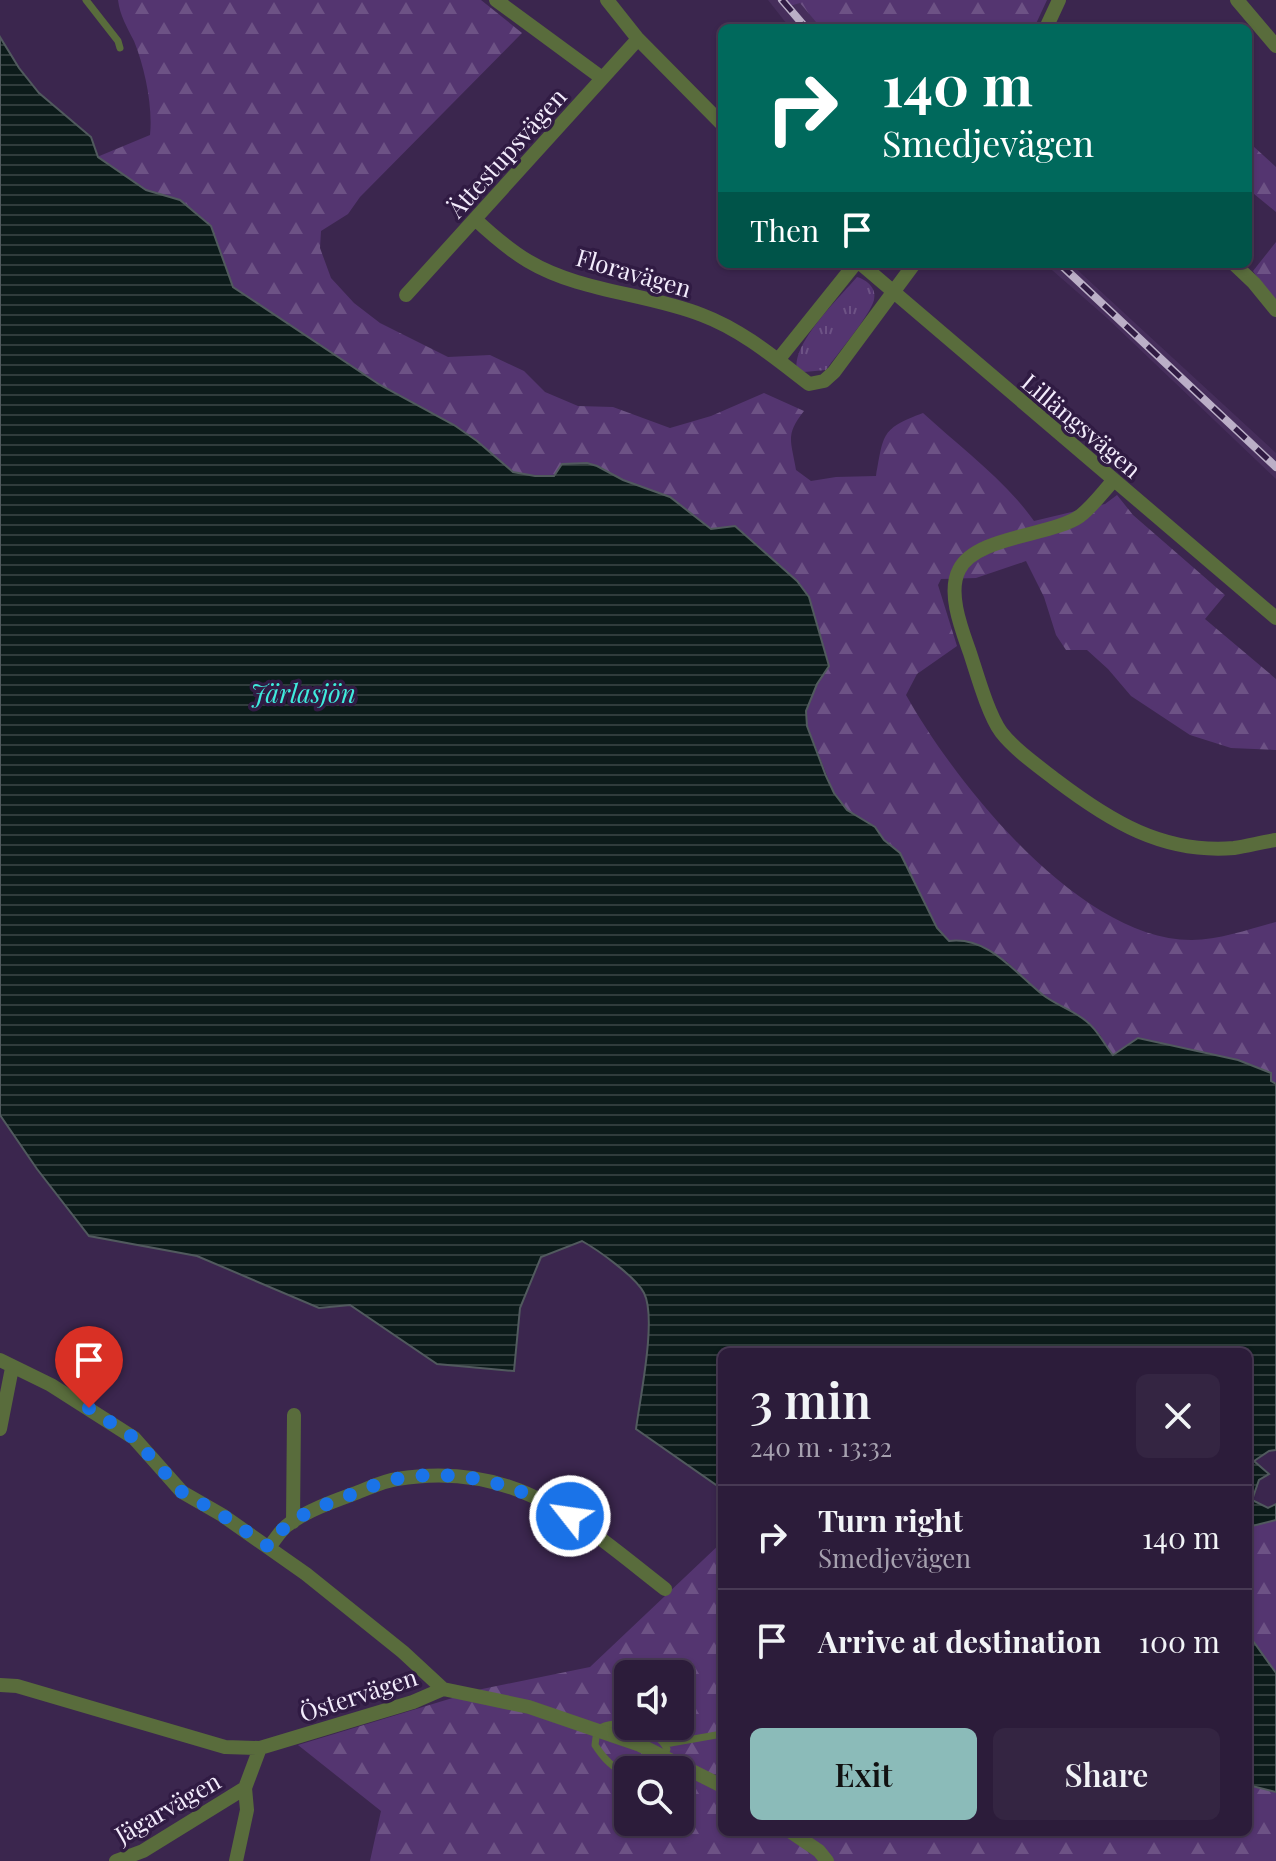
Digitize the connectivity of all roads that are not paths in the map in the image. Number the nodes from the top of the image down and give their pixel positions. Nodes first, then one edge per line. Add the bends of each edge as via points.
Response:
1 (86, 0) edge
2 (496, 0) edge
3 (607, 0) edge
4 (1059, 0) edge
5 (1237, 0) edge
6 (1048, 24) edge
7 (638, 39) junction
8 (1276, 46) edge
9 (120, 48) dead end
10 (602, 78) junction
11 (718, 120) edge
12 (475, 219) junction
13 (855, 268) edge
14 (863, 268) edge
15 (911, 268) edge
16 (1238, 268) edge
17 (892, 292) junction
18 (406, 295) dead end
19 (1276, 310) edge
20 (781, 362) junction
21 (1113, 481) junction
22 (1276, 618) edge
23 (1276, 840) edge
24 (6, 1364) edge
25 (294, 1415) dead end
26 (0, 1429) edge
27 (293, 1522) junction
28 (269, 1547) junction
29 (665, 1589) dead end
30 (0, 1685) edge
31 (443, 1689) junction
32 (597, 1730) junction
33 (718, 1735) edge
34 (260, 1748) junction
35 (664, 1751) junction
36 (660, 1756) edge
37 (614, 1767) edge
38 (718, 1784) edge
39 (245, 1788) junction
40 (797, 1836) edge
41 (116, 1861) edge
42 (236, 1861) edge
43 (827, 1861) edge

1 - 9 lane
2 - 10 street
3 - 7 street
4 - 6 street
5 - 8 street
7 - 10 street, Ättestupsvägen
7 - 11 street
10 - 12 street, Ättestupsvägen
12 - 18 street, Ättestupsvägen
12 - 20 street, Floravägen via 529,262 699,314 733,328
13 - 20 street
14 - 17 street, Lillängsvägen
15 - 17 street, Floravägen
16 - 19 street
17 - 20 street, Floravägen via 824,381 809,384
17 - 21 street, Lillängsvägen
21 - 22 street, Lillängsvägen
21 - 23 street via 1079,517 1006,539 979,552 958,571 958,618 1001,732 1094,808 1151,838 1233,848
24 - 26 street
24 - 28 street via 51,1385 134,1438 182,1492
25 - 27 street
27 - 28 street
27 - 29 street via 394,1479 453,1474 543,1500
28 - 31 street
30 - 34 street, Östervägen via 225,1747
31 - 32 street, Östervägen via 529,1707
31 - 34 street, Östervägen
32 - 35 street, Östervägen
32 - 37 lane via 594,1738 600,1752
33 - 35 lane
34 - 39 street, Jägarvägen
35 - 36 lane
35 - 38 street, Östervägen
39 - 41 street, Jägarvägen via 143,1851
39 - 42 street via 247,1810
40 - 43 street

